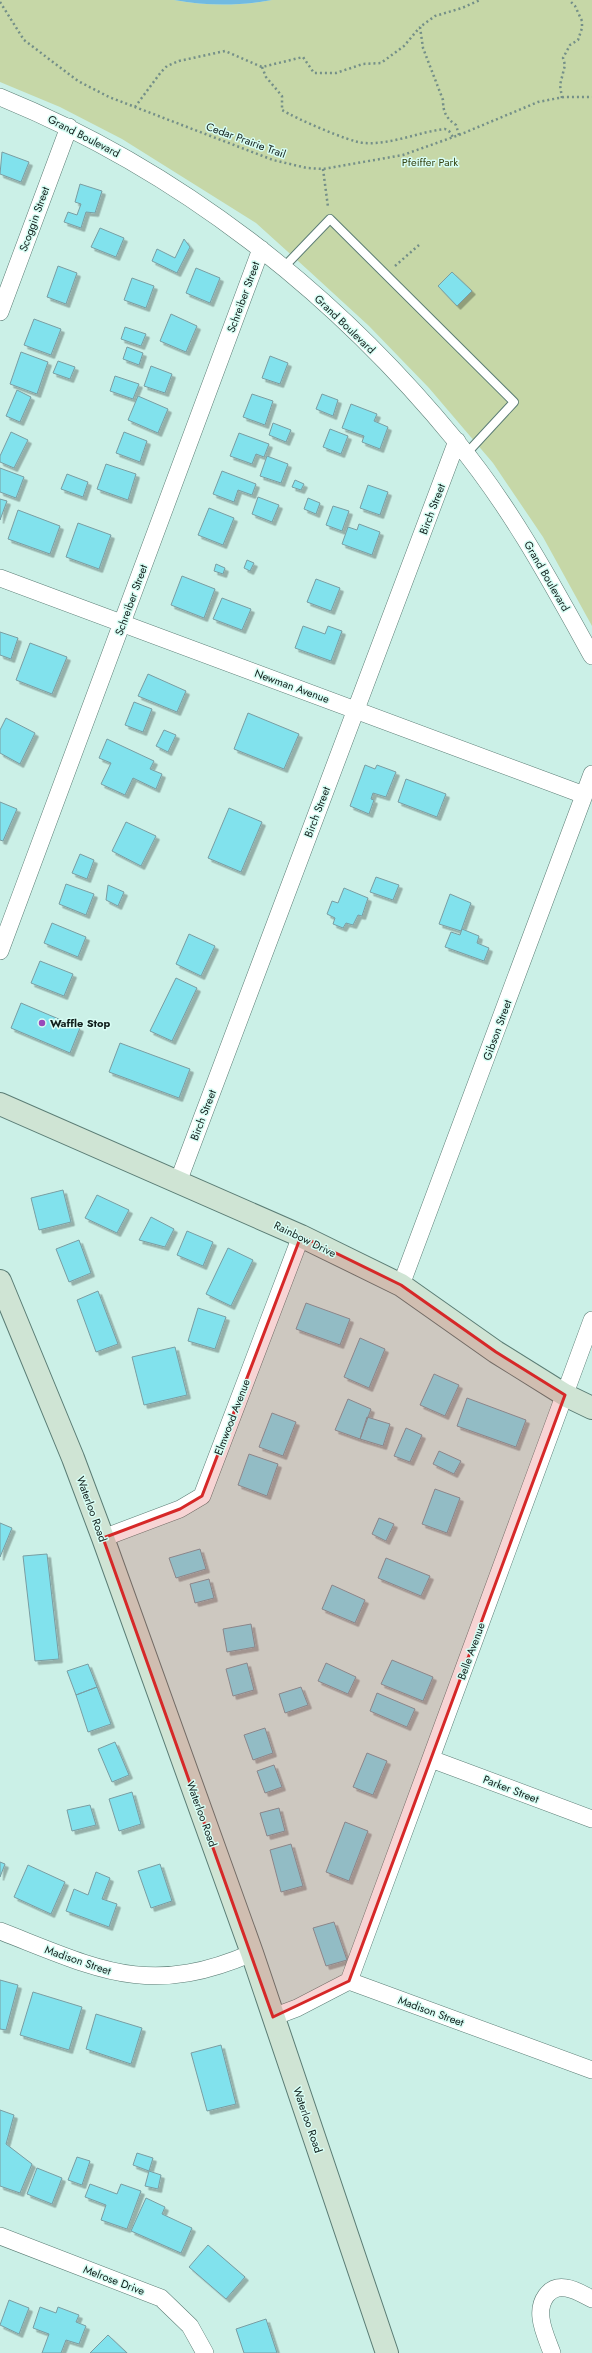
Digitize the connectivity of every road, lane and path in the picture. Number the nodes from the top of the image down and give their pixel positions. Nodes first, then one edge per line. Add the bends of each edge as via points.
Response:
1 (480, 0) edge
2 (569, 0) edge
3 (0, 2) edge
4 (420, 27) junction
5 (262, 67) junction
6 (592, 96) edge
7 (0, 97) edge
8 (562, 98) junction
9 (135, 107) junction
10 (69, 126) junction
11 (459, 135) junction
12 (453, 137) junction
13 (323, 169) junction
14 (330, 219) junction
15 (419, 244) dead end
16 (261, 249) junction
17 (284, 267) junction
18 (386, 275) junction
19 (0, 312) edge
20 (461, 447) junction
21 (0, 578) edge
22 (122, 623) junction
23 (592, 656) edge
24 (356, 710) junction
25 (592, 774) edge
26 (584, 795) junction
27 (0, 951) edge
28 (0, 1104) edge
29 (178, 1182) junction
30 (301, 1236) junction
31 (0, 1280) edge
32 (401, 1286) junction
33 (592, 1320) edge
34 (565, 1395) junction
35 (592, 1408) edge
36 (103, 1538) junction
37 (431, 1759) junction
38 (592, 1819) edge
39 (0, 1931) edge
40 (252, 1953) junction
41 (349, 1981) junction
42 (273, 2017) junction
43 (592, 2070) edge
44 (0, 2236) edge
45 (592, 2299) edge
46 (205, 2353) edge
47 (387, 2353) edge
48 (552, 2353) edge

1 - 4 path via 435,16
2 - 8 path via 575,6 582,28 578,40 565,51 565,65 560,85
3 - 9 path, Cedar Prairie Trail via 24,40 50,61 78,81
4 - 5 path via 404,46 381,63 362,64 329,74 314,73 303,57
4 - 11 path via 423,48 443,109 448,119 456,125
5 - 9 path via 224,51 179,61 161,72
5 - 12 path via 266,77 282,96 282,110 350,139 363,143 384,142 445,129
6 - 8 path, Cedar Prairie Trail
7 - 10 street, Grand Boulevard
8 - 11 path, Cedar Prairie Trail via 518,109
9 - 13 path, Cedar Prairie Trail via 273,160
10 - 16 street, Grand Boulevard via 171,185 217,215
10 - 19 street, Scoggin Street
11 - 12 path, Cedar Prairie Trail
12 - 13 path, Cedar Prairie Trail via 403,155
13 - 14 path
14 - 17 lane
14 - 18 lane
15 - 18 path
16 - 17 street, Grand Boulevard
16 - 22 street, Schreiber Street
17 - 20 street, Grand Boulevard via 375,352
18 - 20 lane via 514,402
20 - 23 street, Grand Boulevard via 529,543
20 - 24 street, Birch Street
21 - 22 street, Newman Avenue
22 - 24 street, Newman Avenue
22 - 27 street, Schreiber Street
24 - 26 street, Newman Avenue
24 - 29 street, Birch Street
25 - 26 street, Gibson Street
26 - 32 street, Gibson Street
28 - 29 main road, Rainbow Drive
29 - 30 main road, Rainbow Drive
30 - 32 main road, Rainbow Drive
30 - 36 street, Elmwood Avenue via 202,1496 180,1509
31 - 36 main road, Waterloo Road
32 - 34 main road, Rainbow Drive via 496,1352
33 - 34 street, Belle Avenue
34 - 35 main road, Rainbow Drive
34 - 37 street, Belle Avenue
36 - 40 main road, Waterloo Road
37 - 38 street, Parker Street
37 - 41 street, Belle Avenue
39 - 40 street, Madison Street via 97,1968 148,1976 200,1972
40 - 42 main road, Waterloo Road
41 - 42 street via 298,2008
41 - 43 street, Madison Street
42 - 47 main road, Waterloo Road
44 - 46 street, Melrose Drive via 161,2298 190,2326
45 - 48 street via 566,2288 550,2292 543,2300 540,2307 541,2320

